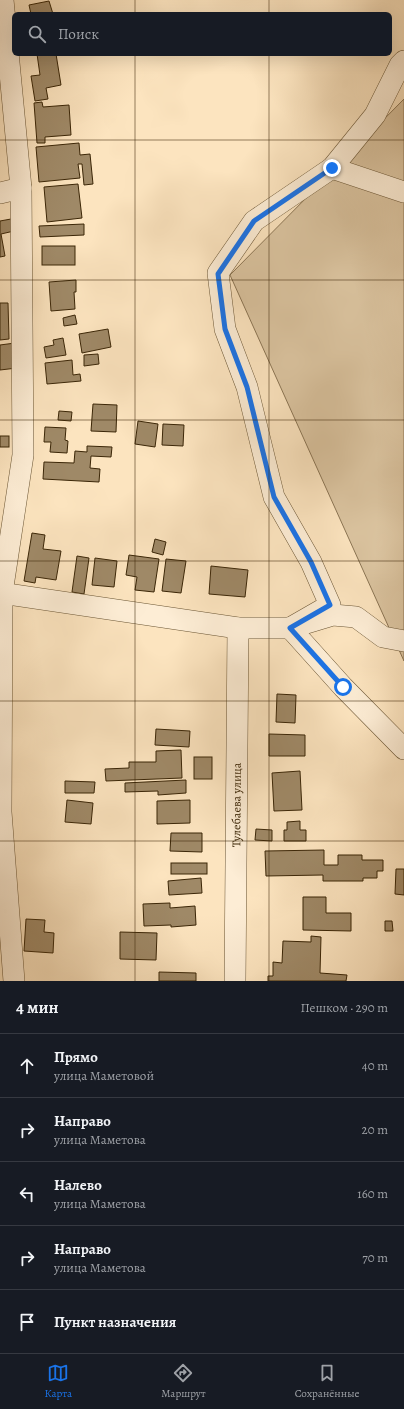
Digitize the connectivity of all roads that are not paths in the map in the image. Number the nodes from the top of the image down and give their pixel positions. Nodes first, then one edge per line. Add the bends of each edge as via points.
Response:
1 (3, 0) edge
2 (404, 61) edge
3 (332, 168) junction
4 (21, 188) junction
5 (404, 192) edge
6 (0, 193) edge
7 (1, 593) edge
8 (238, 628) junction
9 (290, 628) junction
10 (404, 641) edge
11 (404, 750) edge
12 (14, 981) edge
13 (235, 981) edge

1 - 4 street
2 - 3 street via 375,115
3 - 5 street
3 - 9 street via 254,221 218,274 225,329 247,387 274,497 311,562 330,605
4 - 6 street
4 - 7 street via 23,455
7 - 8 street
7 - 12 street via 1,812
8 - 9 street
8 - 13 street, Тулебаева улица
9 - 10 street via 333,615 356,617 383,637
9 - 11 street

